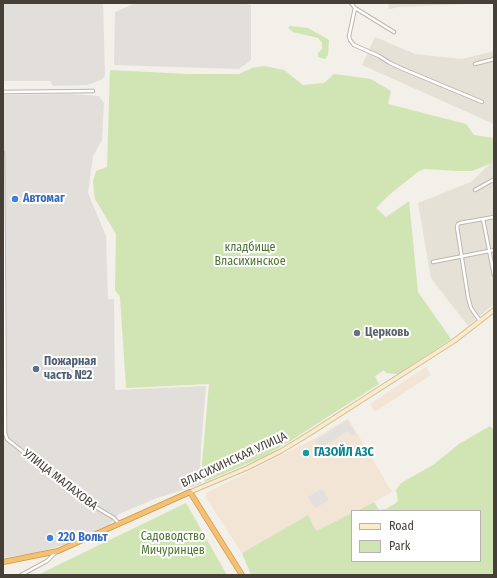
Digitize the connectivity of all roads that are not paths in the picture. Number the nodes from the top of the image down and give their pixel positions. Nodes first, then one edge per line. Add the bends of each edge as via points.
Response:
1 (351, 3) edge
2 (355, 8) junction
3 (394, 32) dead end
4 (494, 59) edge
5 (475, 64) dead end
6 (92, 91) dead end
7 (3, 92) edge
8 (482, 102) dead end
9 (3, 153) edge
10 (494, 180) edge
11 (475, 190) dead end
12 (494, 217) edge
13 (483, 219) junction
14 (494, 250) edge
15 (489, 251) junction
16 (462, 257) junction
17 (433, 262) dead end
18 (494, 275) edge
19 (494, 310) edge
20 (480, 321) junction
21 (4, 433) edge
22 (190, 492) junction
23 (119, 524) junction
24 (58, 551) junction
25 (3, 562) edge
26 (21, 575) edge
27 (242, 575) edge

1 - 2 street
2 - 3 street
2 - 8 street via 349,36 354,45
4 - 5 street
6 - 7 street
9 - 21 street, УЛИЦА МАЛАХОВА
10 - 11 street
12 - 13 street
13 - 15 street
13 - 16 street via 458,224
14 - 15 street
15 - 16 street
15 - 18 street
16 - 17 street
16 - 20 street via 471,308
19 - 20 street, ВЛАСИХИНСКАЯ УЛИЦА
20 - 22 street, ВЛАСИХИНСКАЯ УЛИЦА via 442,349 297,441 246,468
21 - 23 street, УЛИЦА МАЛАХОВА via 7,439 84,500 114,518
22 - 23 highway, ВЛАСИХИНСКАЯ УЛИЦА
22 - 27 highway
23 - 24 highway, ВЛАСИХИНСКАЯ УЛИЦА
24 - 25 highway, ВЛАСИХИНСКАЯ УЛИЦА
24 - 26 street via 47,562

